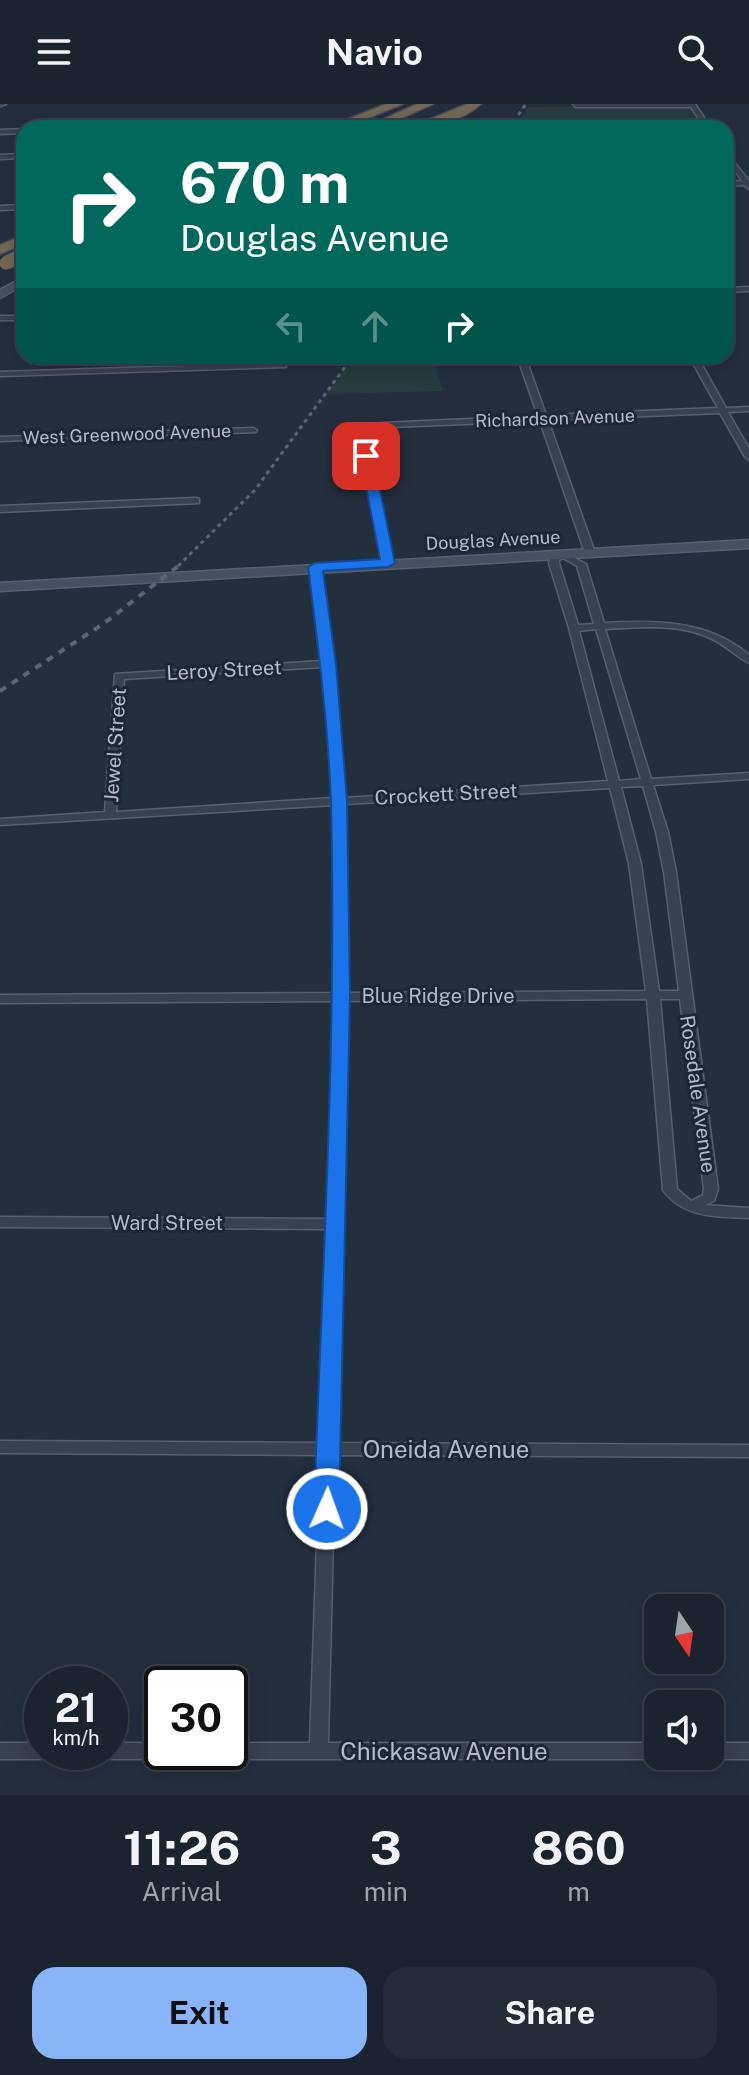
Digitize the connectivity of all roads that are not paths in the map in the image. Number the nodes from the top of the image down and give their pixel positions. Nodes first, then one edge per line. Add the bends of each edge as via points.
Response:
1 (371, 104) edge
2 (397, 104) edge
3 (427, 104) edge
4 (475, 104) edge
5 (692, 104) edge
6 (575, 105) edge
7 (339, 120) edge
8 (354, 120) edge
9 (386, 120) edge
10 (440, 120) edge
11 (734, 165) edge
12 (748, 184) edge
13 (524, 364) edge
14 (698, 364) edge
15 (283, 365) dead end
16 (0, 374) edge
17 (749, 409) edge
18 (724, 410) junction
19 (543, 418) junction
20 (253, 430) dead end
21 (0, 439) edge
22 (749, 457) edge
23 (196, 501) dead end
24 (0, 509) edge
25 (749, 544) edge
26 (590, 553) junction
27 (563, 555) junction
28 (388, 563) junction
29 (315, 567) junction
30 (0, 587) edge
31 (601, 626) junction
32 (574, 628) junction
33 (749, 660) edge
34 (328, 664) junction
35 (119, 676) joint
36 (749, 776) edge
37 (646, 783) junction
38 (615, 784) junction
39 (339, 800) junction
40 (110, 815) junction
41 (0, 822) edge
42 (653, 995) junction
43 (685, 995) junction
44 (341, 996) junction
45 (0, 999) edge
46 (691, 1206) junction
47 (749, 1213) edge
48 (0, 1222) edge
49 (335, 1224) junction
50 (0, 1447) edge
51 (328, 1449) junction
52 (749, 1451) edge
53 (0, 1751) edge
54 (24, 1751) edge
55 (248, 1751) edge
56 (319, 1751) junction
57 (644, 1751) edge
58 (724, 1751) edge
59 (749, 1751) edge

1 - 7 highway
2 - 8 highway
3 - 9 highway
4 - 10 highway
5 - 6 street
11 - 12 street
13 - 19 street
14 - 18 street
15 - 16 street
17 - 18 street, Richardson Avenue
18 - 19 street, Richardson Avenue
18 - 22 street
19 - 26 street
19 - 28 street, Richardson Avenue via 360,426
20 - 21 street, West Greenwood Avenue
23 - 24 street
25 - 26 main road, Douglas Avenue
26 - 27 main road, Douglas Avenue
27 - 28 main road, Douglas Avenue
27 - 31 street, Rosedale Avenue via 581,564
27 - 32 street, Rosedale Avenue via 554,563
28 - 29 main road, Douglas Avenue
29 - 30 main road, Douglas Avenue
29 - 34 street
31 - 32 street
31 - 33 street via 695,630 723,640
31 - 37 street, Rosedale Avenue
32 - 38 street, Rosedale Avenue
34 - 35 street, Leroy Street
34 - 39 street
35 - 40 street, Jewel Street
36 - 37 street, Crockett Street
37 - 38 street, Crockett Street
37 - 43 street, Rosedale Avenue via 670,872
38 - 39 street, Crockett Street
38 - 42 street, Rosedale Avenue via 635,864
39 - 40 street, Crockett Street
39 - 44 street
40 - 41 street, Crockett Street
42 - 43 street, Blue Ridge Drive
42 - 44 street, Blue Ridge Drive
42 - 46 street, Rosedale Avenue via 670,1190
43 - 46 street, Rosedale Avenue via 711,1189 709,1198
44 - 45 street, Blue Ridge Drive
44 - 49 street
46 - 47 street
48 - 49 street, Ward Street
49 - 51 street
50 - 51 street, Oneida Avenue
51 - 52 street, Oneida Avenue
51 - 56 street
53 - 54 street
55 - 56 street, Chickasaw Avenue
56 - 57 street, Chickasaw Avenue
58 - 59 street

